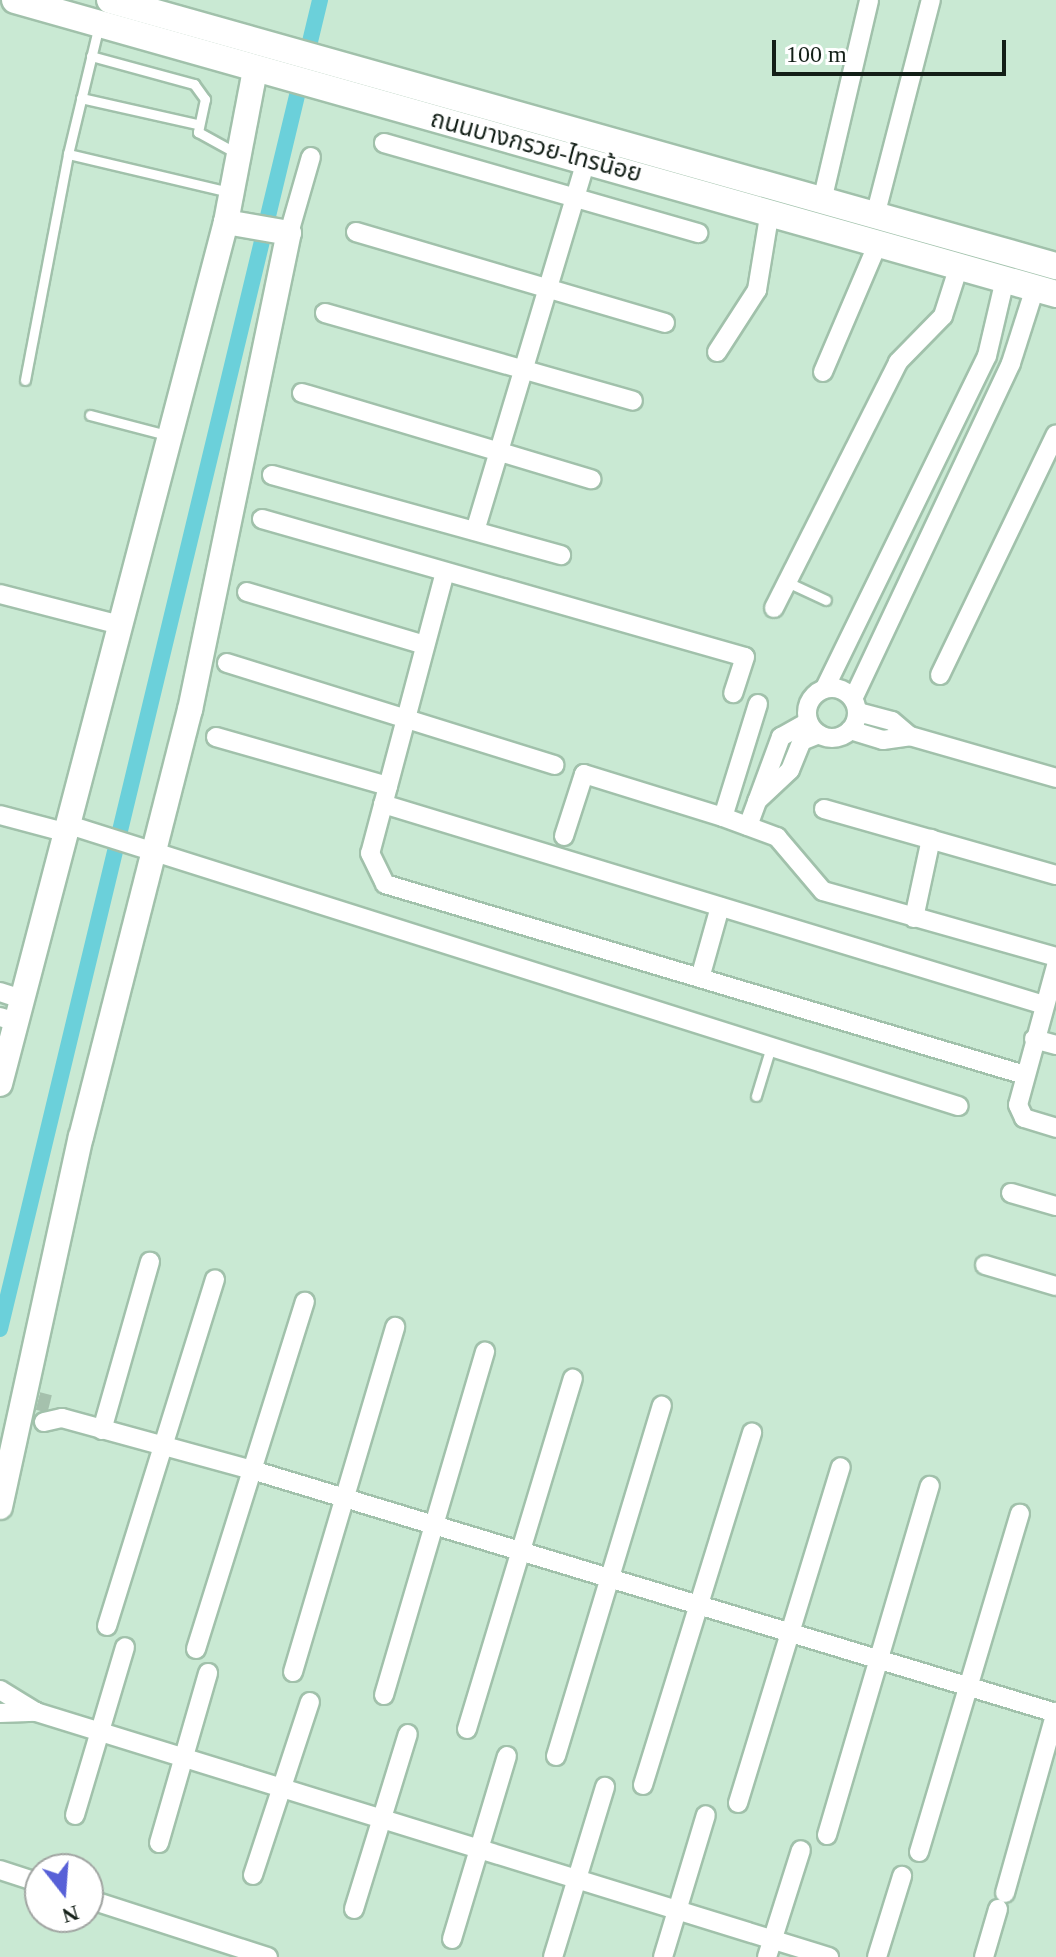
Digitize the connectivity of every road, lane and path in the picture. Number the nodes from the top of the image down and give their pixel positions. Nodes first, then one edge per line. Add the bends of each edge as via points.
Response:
1 (15, 0) edge
2 (869, 0) edge
3 (931, 0) edge
4 (104, 12) edge
5 (91, 56) junction
6 (267, 73) junction
7 (81, 98) junction
8 (196, 124) junction
9 (384, 143) dead end
10 (68, 154) junction
11 (239, 155) junction
12 (311, 157) dead end
13 (586, 161) junction
14 (233, 193) junction
15 (574, 198) junction
16 (822, 201) junction
17 (770, 211) junction
18 (875, 216) junction
19 (226, 222) junction
20 (272, 230) junction
21 (356, 232) dead end
22 (698, 233) dead end
23 (878, 243) junction
24 (959, 266) junction
25 (1056, 266) edge
26 (1005, 279) junction
27 (546, 287) junction
28 (1046, 291) edge
29 (325, 313) dead end
30 (665, 323) dead end
31 (717, 352) dead end
32 (987, 356) junction
33 (1011, 363) junction
34 (522, 369) junction
35 (823, 372) dead end
36 (25, 380) dead end
37 (302, 393) dead end
38 (633, 401) dead end
39 (90, 415) dead end
40 (1056, 434) edge
41 (167, 435) junction
42 (498, 451) junction
43 (272, 475) dead end
44 (591, 479) dead end
45 (262, 519) dead end
46 (475, 531) junction
47 (561, 555) dead end
48 (445, 572) junction
49 (785, 581) junction
50 (247, 592) dead end
51 (0, 594) edge
52 (826, 600) dead end
53 (774, 608) dead end
54 (116, 624) junction
55 (425, 645) junction
56 (227, 663) dead end
57 (940, 675) dead end
58 (825, 688) junction
59 (733, 693) dead end
60 (758, 704) dead end
61 (856, 705) junction
62 (406, 719) junction
63 (814, 728) junction
64 (850, 730) junction
65 (910, 736) junction
66 (216, 737) dead end
67 (555, 765) dead end
68 (1056, 778) edge
69 (386, 795) junction
70 (824, 809) dead end
71 (0, 815) edge
72 (723, 817) junction
73 (748, 826) junction
74 (70, 828) junction
75 (564, 836) dead end
76 (931, 839) junction
77 (147, 849) junction
78 (1056, 875) edge
79 (720, 907) junction
80 (914, 918) junction
81 (1056, 957) edge
82 (1056, 966) edge
83 (700, 978) junction
84 (1044, 1005) junction
85 (9, 1007) edge
86 (1034, 1039) junction
87 (1056, 1045) edge
88 (770, 1050) junction
89 (1025, 1075) junction
90 (0, 1084) edge
91 (756, 1096) dead end
92 (958, 1106) dead end
93 (1056, 1128) edge
94 (1011, 1193) dead end
95 (1056, 1206) edge
96 (150, 1262) dead end
97 (985, 1265) dead end
98 (215, 1279) dead end
99 (1056, 1286) edge
100 (305, 1302) dead end
101 (395, 1327) dead end
102 (485, 1352) dead end
103 (573, 1379) dead end
104 (662, 1406) dead end
105 (31, 1408) edge
106 (102, 1430) junction
107 (752, 1432) dead end
108 (162, 1447) junction
109 (841, 1467) dead end
110 (252, 1470) junction
111 (930, 1486) dead end
112 (345, 1500) junction
113 (0, 1507) edge
114 (1020, 1514) dead end
115 (435, 1526) junction
116 (519, 1552) junction
117 (608, 1575) junction
118 (699, 1604) junction
119 (107, 1626) dead end
120 (788, 1631) junction
121 (125, 1647) dead end
122 (196, 1649) dead end
123 (877, 1661) junction
124 (293, 1672) dead end
125 (208, 1673) dead end
126 (970, 1689) junction
127 (0, 1690) edge
128 (384, 1695) dead end
129 (310, 1702) dead end
130 (36, 1712) junction
131 (0, 1713) edge
132 (1056, 1713) edge
133 (467, 1729) dead end
134 (100, 1734) junction
135 (408, 1734) dead end
136 (507, 1756) dead end
137 (556, 1756) dead end
138 (183, 1760) junction
139 (643, 1785) dead end
140 (605, 1787) dead end
141 (281, 1790) junction
142 (738, 1803) dead end
143 (75, 1815) dead end
144 (706, 1815) dead end
145 (382, 1822) junction
146 (827, 1835) dead end
147 (159, 1843) dead end
148 (801, 1850) dead end
149 (481, 1851) junction
150 (919, 1852) dead end
151 (0, 1870) edge
152 (253, 1875) dead end
153 (902, 1876) dead end
154 (24, 1878) edge
155 (578, 1878) junction
156 (104, 1904) edge
157 (354, 1909) dead end
158 (677, 1912) junction
159 (452, 1939) dead end
160 (770, 1948) edge
161 (268, 1957) edge
162 (553, 1957) edge
163 (663, 1957) edge
164 (829, 1957) edge
165 (877, 1957) edge
166 (984, 1957) edge

1 - 4 main road, ถนนบางกรวย-ไทรน้อย
2 - 16 street
3 - 18 street
4 - 5 lane
4 - 6 main road, ถนนบางกรวย-ไทรน้อย
4 - 16 main road, ถนนบางกรวย-ไทรน้อย via 284,50
5 - 7 lane
5 - 8 lane via 194,84 205,99
6 - 11 street
6 - 13 main road, ถนนบางกรวย-ไทรน้อย
7 - 8 lane
7 - 10 lane
8 - 11 lane via 206,141
9 - 15 street
10 - 14 lane
10 - 36 lane
11 - 14 street
12 - 20 street
13 - 15 street
13 - 17 main road, ถนนบางกรวย-ไทรน้อย
14 - 19 street
15 - 22 street
15 - 27 street
16 - 18 main road, ถนนบางกรวย-ไทรน้อย
17 - 23 main road, ถนนบางกรวย-ไทรน้อย
17 - 31 street via 757,290
18 - 25 main road, ถนนบางกรวย-ไทรน้อย
19 - 20 street
19 - 41 street
20 - 77 street
21 - 27 street
23 - 24 main road, ถนนบางกรวย-ไทรน้อย
23 - 35 street
24 - 26 main road, ถนนบางกรวย-ไทรน้อย
24 - 49 street via 943,316 898,362
26 - 28 main road, ถนนบางกรวย-ไทรน้อย
26 - 32 street
27 - 30 street
27 - 34 street
28 - 33 street
29 - 34 street
32 - 33 street
32 - 58 street
33 - 61 street
34 - 38 street
34 - 42 street
37 - 42 street
39 - 41 lane
40 - 57 street
41 - 54 street
42 - 44 street
42 - 46 street
43 - 46 street
45 - 48 street
46 - 47 street
48 - 55 street
48 - 59 street via 745,657
49 - 52 lane
49 - 53 street
50 - 55 street
51 - 54 street
54 - 74 street
55 - 62 street
56 - 62 street
58 - 61 street
58 - 63 street via 811,699
60 - 72 street
61 - 64 street
61 - 65 street via 892,721
62 - 67 street
62 - 69 street
63 - 64 street via 837,738
63 - 73 street via 790,770 757,801
64 - 65 street via 883,740
65 - 68 street
66 - 69 street
69 - 79 street
69 - 83 street via 370,853 385,884
70 - 76 street
71 - 74 street
72 - 73 street
72 - 75 street via 584,774
73 - 80 street via 777,837 823,891
74 - 77 street
74 - 85 street
76 - 78 street
76 - 80 street
77 - 88 street
77 - 105 street
79 - 83 street
79 - 84 street
80 - 81 street
82 - 84 street
83 - 89 street
84 - 86 street
85 - 90 street
86 - 87 street
86 - 89 street
88 - 91 lane
88 - 92 street
89 - 93 street via 1020,1112
94 - 95 street
96 - 106 street
97 - 99 street
98 - 108 street
100 - 110 street
101 - 112 street
102 - 115 street
103 - 116 street
104 - 117 street
105 - 106 street
105 - 113 street
106 - 108 street
107 - 118 street
108 - 110 street
108 - 119 street
109 - 120 street
110 - 112 street
110 - 122 street
111 - 123 street
112 - 115 street
112 - 124 street
114 - 126 street
115 - 116 street
115 - 128 street
116 - 117 street
116 - 133 street
117 - 118 street
117 - 137 street
118 - 120 street
118 - 139 street
120 - 123 street
120 - 142 street
121 - 134 street
123 - 126 street
123 - 146 street
125 - 138 street
126 - 132 street
126 - 150 street
127 - 130 street
129 - 141 street
130 - 131 street
130 - 134 street
132 - 166 street
134 - 138 street
134 - 143 street
135 - 145 street
136 - 149 street
138 - 141 street
138 - 147 street
140 - 155 street
141 - 145 street
141 - 152 street
144 - 158 street
145 - 149 street
145 - 157 street
148 - 160 street
149 - 155 street
149 - 159 street
151 - 154 street
153 - 165 street
155 - 158 street
155 - 162 street
156 - 161 street
158 - 160 street
158 - 163 street
160 - 164 street

